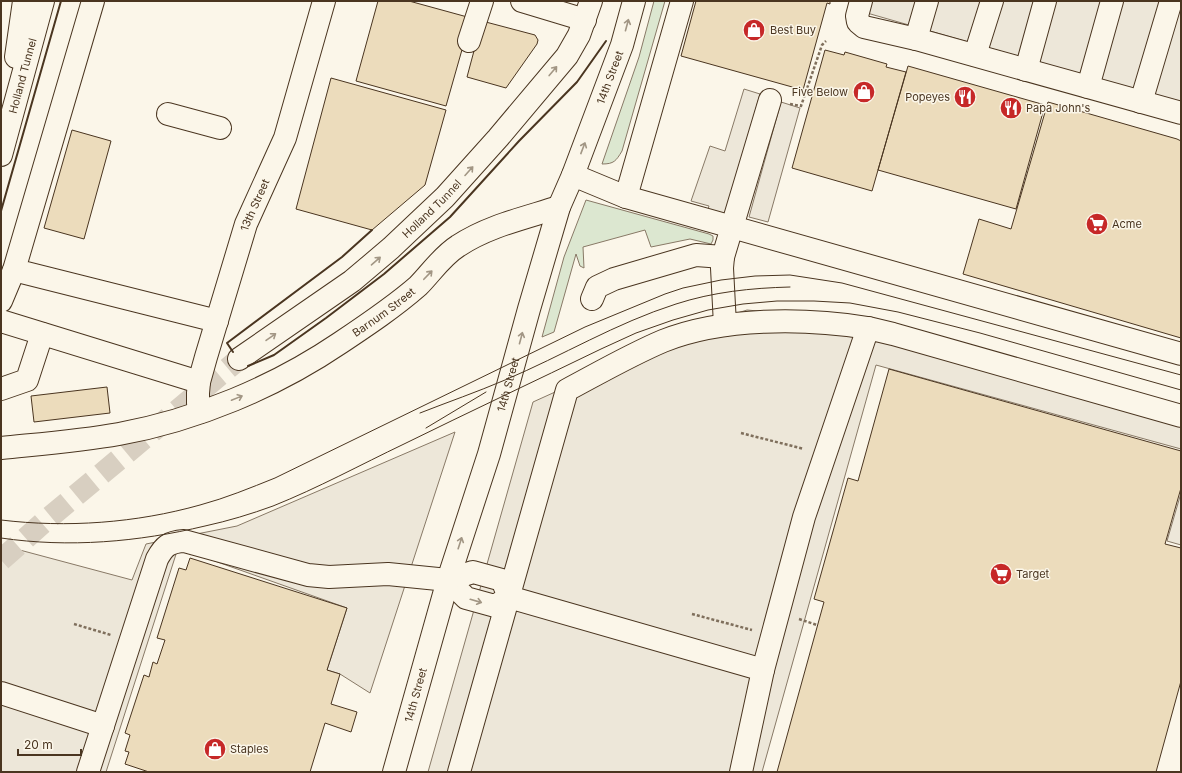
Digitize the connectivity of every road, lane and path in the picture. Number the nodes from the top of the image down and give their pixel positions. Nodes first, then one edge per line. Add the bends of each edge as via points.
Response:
1 (24, 1) edge
2 (43, 1) edge
3 (93, 1) edge
4 (324, 1) edge
5 (482, 1) edge
6 (522, 1) edge
7 (634, 1) edge
8 (682, 1) edge
9 (861, 1) edge
10 (927, 1) edge
11 (992, 1) edge
12 (1046, 1) edge
13 (1112, 1) edge
14 (1171, 1) edge
15 (588, 10) edge
16 (916, 39) junction
17 (469, 41) dead end
18 (826, 41) dead end
19 (975, 55) junction
20 (1026, 70) junction
21 (1088, 87) junction
22 (770, 100) joint
23 (1141, 102) junction
24 (1181, 113) edge
25 (168, 114) dead end
26 (220, 128) dead end
27 (2, 153) edge
28 (573, 175) junction
29 (626, 197) junction
30 (559, 207) junction
31 (732, 228) junction
32 (723, 257) junction
33 (14, 270) junction
34 (592, 299) dead end
35 (1, 301) edge
36 (1, 321) edge
37 (216, 321) junction
38 (725, 325) junction
39 (868, 328) junction
40 (42, 334) junction
41 (1181, 354) edge
42 (239, 359) tunnel mouth
43 (199, 382) junction
44 (1, 389) edge
45 (200, 412) junction
46 (1181, 416) edge
47 (741, 433) dead end
48 (1, 448) edge
49 (824, 455) junction
50 (448, 580) junction
51 (509, 596) junction
52 (692, 614) dead end
53 (74, 624) dead end
54 (111, 635) dead end
55 (772, 635) junction
56 (763, 670) junction
57 (1, 693) edge
58 (103, 726) junction
59 (88, 772) edge
60 (394, 772) edge
61 (460, 772) edge
62 (741, 772) edge

1 - 27 main road, Holland Tunnel
2 - 27 main road, Holland Tunnel
3 - 33 main road
4 - 37 main road, 13th Street via 285,138 246,224
5 - 17 main road
6 - 15 main road via 558,11
28 -> 7 main road, 14th Street via 622,45
8 - 29 main road
9 - 16 main road via 857,16 858,22 864,27
10 - 16 main road
11 - 19 main road
12 - 20 main road
13 - 21 main road
14 - 23 main road
42 -> 15 main road, Holland Tunnel via 352,281 428,213 481,158 567,56 579,35
16 - 19 main road
18 - 22 path via 822,44 801,106
19 - 20 main road
20 - 21 main road
21 - 23 main road
22 - 31 main road
23 - 24 main road
25 - 26 main road
28 - 29 main road
28 - 30 main road, 14th Street
29 - 31 main road
45 -> 30 main road, Barnum Street via 246,394 322,355 405,297 456,247 469,239 485,231
50 -> 30 main road, 14th Street via 489,454
31 - 32 main road
31 - 41 main road
32 - 34 main road via 696,255 614,279 597,287
32 - 38 main road
33 - 35 main road
33 - 37 main road
36 - 40 main road
37 - 43 main road, 13th Street
38 - 39 main road via 798,322
38 - 51 main road via 664,341 642,350 567,390
39 - 46 main road
39 - 49 main road
40 - 43 main road
40 - 44 main road via 27,380
43 - 45 main road, 13th Street
45 - 48 main road, Barnum Street via 120,434
47 - 49 path
49 - 55 main road via 804,517
50 - 51 main road via 466,598 495,606
50 - 58 main road via 388,574 329,577 308,575 184,540 170,543 157,559
50 - 60 main road, 14th Street
51 - 56 main road
51 - 61 main road
52 - 55 path
53 - 54 path
55 - 56 main road
56 - 62 main road
57 - 58 main road
58 - 59 main road

